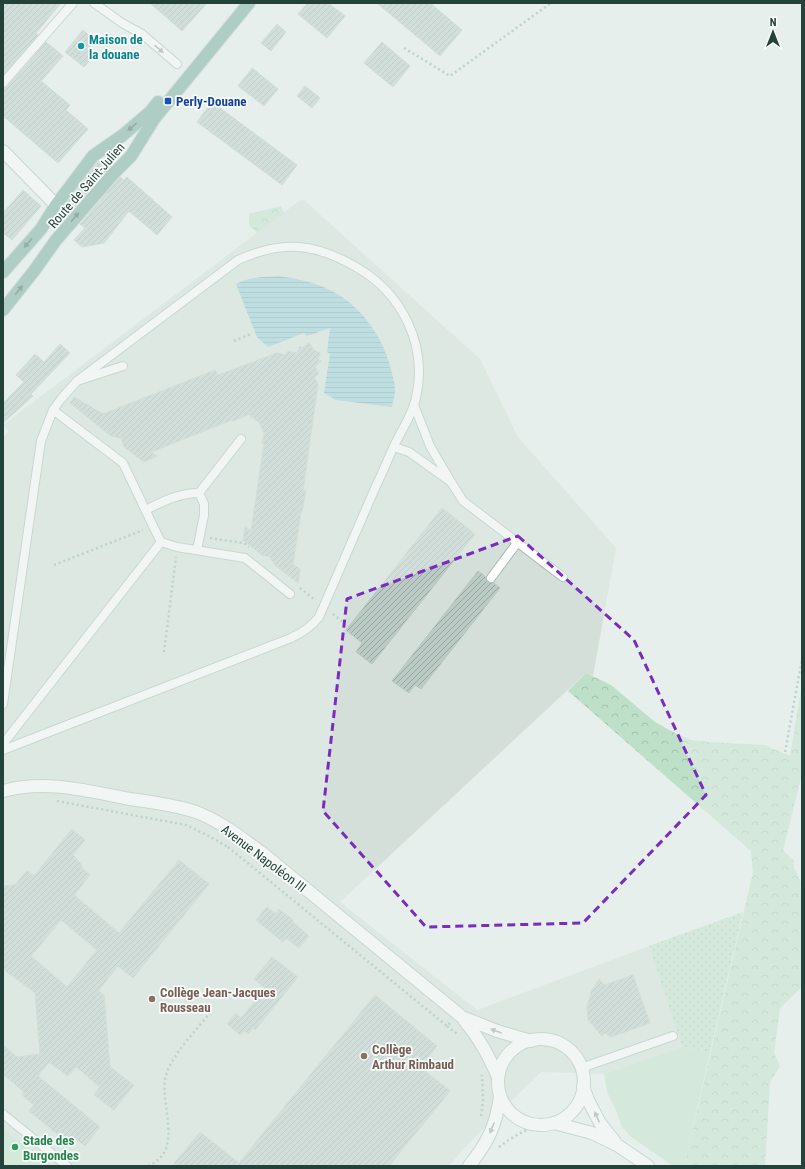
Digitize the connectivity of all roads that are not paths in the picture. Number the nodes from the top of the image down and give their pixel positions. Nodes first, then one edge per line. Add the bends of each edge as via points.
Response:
1 (73, 3) edge
2 (94, 3) edge
3 (241, 3) edge
4 (249, 3) edge
5 (177, 64) dead end
6 (3, 83) edge
7 (3, 151) edge
8 (56, 205) junction
9 (41, 229) junction
10 (56, 240) junction
11 (3, 272) edge
12 (3, 310) edge
13 (123, 366) dead end
14 (77, 381) junction
15 (414, 404) junction
16 (53, 410) junction
17 (241, 439) dead end
18 (394, 447) junction
19 (451, 482) junction
20 (200, 493) junction
21 (146, 510) junction
22 (162, 542) junction
23 (517, 543) junction
24 (197, 550) junction
25 (563, 577) dead end
26 (491, 578) dead end
27 (290, 594) dead end
28 (3, 704) edge
29 (3, 744) edge
30 (3, 750) edge
31 (3, 791) edge
32 (460, 1015) junction
33 (673, 1036) dead end
34 (531, 1041) junction
35 (581, 1068) junction
36 (498, 1077) junction
37 (583, 1086) junction
38 (500, 1096) junction
39 (3, 1114) edge
40 (554, 1123) junction
41 (617, 1145) junction
42 (67, 1166) edge
43 (469, 1166) edge
44 (648, 1166) edge

1 - 6 lane
2 -> 5 lane via 142,34
3 -> 8 main road, Route de Saint-Julien via 151,111 93,156
10 -> 4 main road, Route de Saint-Julien via 131,156 154,119
7 - 8 street
8 - 9 main road, Route de Saint-Julien
9 - 10 main road
9 -> 11 main road, Route de Saint-Julien
12 -> 10 main road, Route de Saint-Julien
13 - 14 lane
14 - 15 lane via 238,260 265,250 298,246 327,252 354,265 381,285 398,304 412,330 417,351 418,386
14 - 16 lane
15 - 18 lane
15 - 19 lane via 430,446
16 - 21 lane via 124,463
16 - 28 lane via 41,441
17 - 20 lane
18 - 19 lane via 409,452
18 - 30 lane via 319,617 303,632
19 - 23 lane via 463,501
20 - 21 lane via 165,500
20 - 24 lane via 204,515
21 - 22 lane
22 - 24 lane
22 - 29 lane
23 - 25 lane
23 - 26 lane
24 - 27 lane via 245,558
31 - 32 street, Avenue Napoléon III via 30,786 57,786 173,806 215,821 261,852
34 -> 32 street, Avenue Napoléon III via 497,1031
32 - 36 street, Avenue Napoléon III via 478,1036
33 - 35 lane
34 - 35 street via 545,1040 558,1043 570,1051
34 - 36 street via 518,1046 508,1054 501,1065
35 - 37 street
36 - 38 street
37 - 40 street via 575,1108 566,1117
41 -> 37 street via 600,1123
38 - 40 street via 514,1116 527,1123
38 -> 43 street via 494,1126 485,1145
39 - 42 lane
40 - 41 street via 592,1133
41 - 44 street

